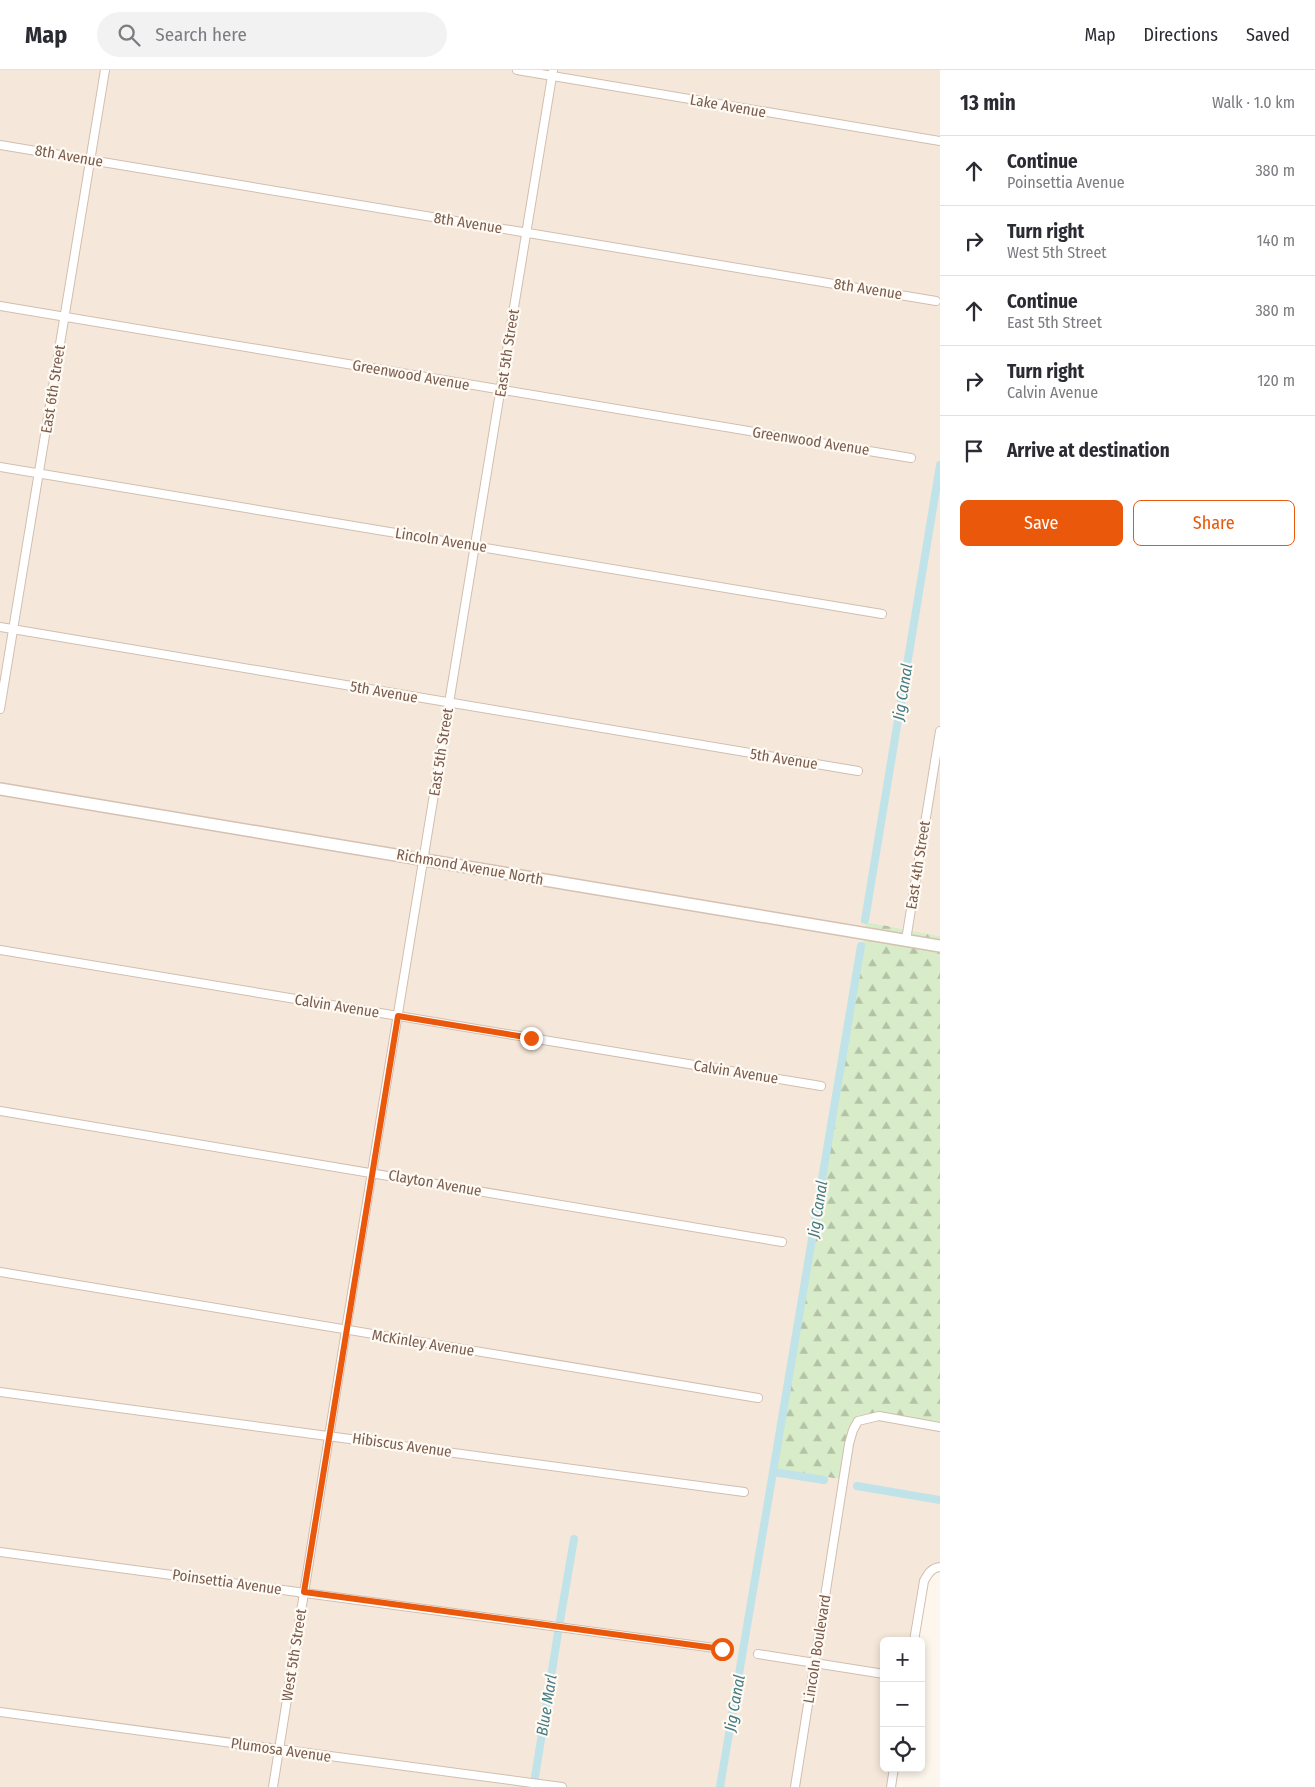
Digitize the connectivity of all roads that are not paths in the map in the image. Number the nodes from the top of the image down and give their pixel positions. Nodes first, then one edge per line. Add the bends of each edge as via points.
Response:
1 (105, 70) edge
2 (516, 70) edge
3 (553, 73) edge
4 (940, 141) edge
5 (0, 145) edge
6 (90, 160) junction
7 (527, 233) junction
8 (936, 301) dead end
9 (0, 306) edge
10 (65, 316) junction
11 (501, 390) junction
12 (911, 458) dead end
13 (0, 467) edge
14 (39, 473) junction
15 (475, 546) junction
16 (882, 614) dead end
17 (0, 628) edge
18 (13, 630) junction
19 (449, 703) junction
20 (0, 709) edge
21 (940, 731) edge
22 (858, 771) dead end
23 (936, 784) edge
24 (0, 789) edge
25 (424, 860) junction
26 (906, 940) junction
27 (940, 946) edge
28 (0, 950) edge
29 (398, 1016) junction
30 (821, 1086) dead end
31 (0, 1111) edge
32 (372, 1173) junction
33 (782, 1242) dead end
34 (0, 1272) edge
35 (346, 1330) junction
36 (0, 1392) edge
37 (758, 1398) dead end
38 (940, 1427) edge
39 (329, 1435) junction
40 (744, 1492) dead end
41 (0, 1552) edge
42 (940, 1567) edge
43 (304, 1592) junction
44 (915, 1637) edge
45 (722, 1649) dead end
46 (758, 1654) dead end
47 (814, 1663) junction
48 (880, 1673) edge
49 (0, 1712) edge
50 (279, 1749) junction
51 (893, 1772) edge
52 (273, 1787) edge
53 (562, 1787) edge
54 (794, 1787) edge
55 (891, 1787) edge

1 - 6 street, East 6th Street
2 - 3 street, Lake Avenue
3 - 4 street, Lake Avenue
3 - 7 street, East 5th Street
5 - 6 street, 8th Avenue
6 - 7 street, 8th Avenue
6 - 10 street, East 6th Street
7 - 8 street, 8th Avenue
7 - 11 street, East 5th Street
9 - 10 street, Greenwood Avenue
10 - 11 street, Greenwood Avenue
10 - 14 street, East 6th Street
11 - 12 street, Greenwood Avenue
11 - 15 street, East 5th Street
13 - 14 street, Lincoln Avenue
14 - 15 street, Lincoln Avenue
14 - 18 street, East 6th Street
15 - 16 street, Lincoln Avenue
15 - 19 street, East 5th Street
17 - 18 street, 5th Avenue
18 - 19 street, 5th Avenue
18 - 20 street, East 6th Street
19 - 22 street, 5th Avenue
19 - 25 street, East 5th Street
21 - 23 street, East 4th Street
23 - 26 street, East 4th Street
24 - 25 street, Richmond Avenue North
25 - 26 street, Richmond Avenue North
25 - 29 street, East 5th Street
26 - 27 street, Richmond Avenue North
28 - 29 street, Calvin Avenue
29 - 30 street, Calvin Avenue
29 - 32 street, East 5th Street
31 - 32 street, Clayton Avenue
32 - 33 street, Clayton Avenue
32 - 35 street, East 5th Street
34 - 35 street, McKinley Avenue
35 - 37 street, McKinley Avenue
35 - 39 street, East 5th Street
36 - 39 street, Hibiscus Avenue
38 - 47 street, Lincoln Boulevard via 879,1416 858,1420 849,1444
39 - 40 street, Hibiscus Avenue
39 - 43 street, West 5th Street
41 - 43 street, Poinsettia Avenue
42 - 44 street via 930,1571 924,1581
43 - 45 street, Poinsettia Avenue
43 - 50 street, West 5th Street
46 - 47 street
47 - 48 street
47 - 54 street, Lincoln Boulevard
49 - 50 street, Plumosa Avenue
50 - 52 street, West 5th Street
50 - 53 street, Plumosa Avenue
51 - 55 street

